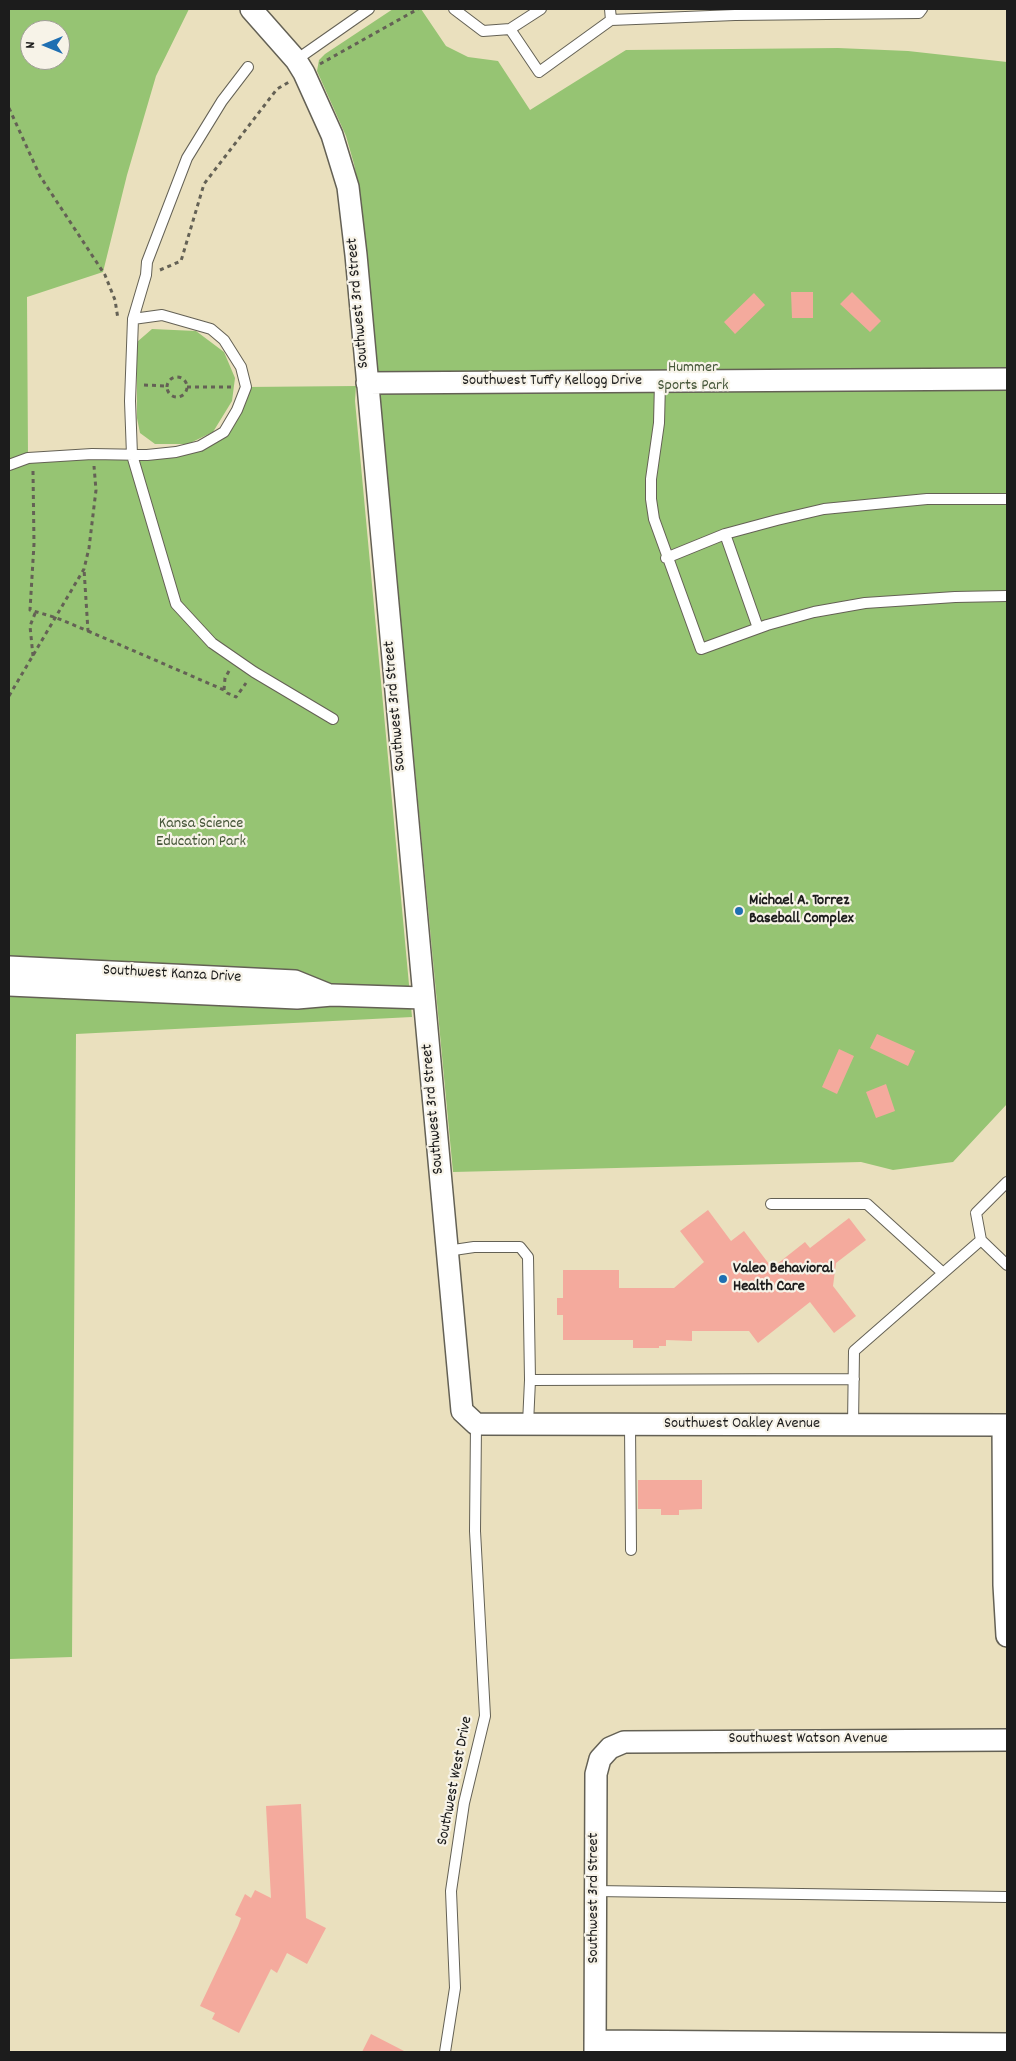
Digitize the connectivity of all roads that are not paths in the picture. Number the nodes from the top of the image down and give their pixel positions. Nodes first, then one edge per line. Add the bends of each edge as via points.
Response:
1 (251, 9) edge
2 (369, 9) edge
3 (454, 9) edge
4 (541, 9) edge
5 (610, 9) edge
6 (922, 9) edge
7 (611, 20) junction
8 (510, 29) junction
9 (300, 66) junction
10 (248, 67) dead end
11 (134, 319) junction
12 (1007, 379) edge
13 (660, 382) junction
14 (367, 384) junction
15 (132, 455) junction
16 (9, 465) edge
17 (1007, 499) edge
18 (725, 534) junction
19 (666, 558) junction
20 (1007, 596) edge
21 (758, 628) junction
22 (333, 720) dead end
23 (9, 967) edge
24 (9, 985) edge
25 (332, 995) junction
26 (423, 998) junction
27 (1007, 1182) edge
28 (771, 1204) dead end
29 (981, 1240) junction
30 (447, 1251) junction
31 (1007, 1265) edge
32 (944, 1273) junction
33 (854, 1379) junction
34 (530, 1380) junction
35 (476, 1424) junction
36 (528, 1424) junction
37 (630, 1424) junction
38 (853, 1425) junction
39 (1005, 1425) edge
40 (631, 1550) dead end
41 (1006, 1585) edge
42 (1007, 1636) edge
43 (1007, 1740) edge
44 (610, 1748) joint
45 (595, 1891) junction
46 (1007, 1897) edge
47 (1007, 2044) edge
48 (595, 2047) edge
49 (445, 2052) edge

1 - 9 street, Southwest 3rd Street
2 - 9 lane
3 - 8 lane via 483,31
4 - 8 lane
5 - 7 lane
6 - 7 lane via 919,12
7 - 8 lane via 539,72
9 - 14 street, Southwest 3rd Street via 332,135 348,187
10 - 11 lane via 222,100 187,158 147,262
11 - 15 lane via 130,401
11 - 15 lane via 162,315 210,329 233,352 246,387 224,432 200,446 176,452
12 - 13 street, Southwest Tuffy Kellogg Drive
13 - 14 street, Southwest Tuffy Kellogg Drive
13 - 19 lane via 651,499
14 - 26 street, Southwest 3rd Street
15 - 16 lane via 33,458
15 - 22 lane via 176,604 212,643
17 - 18 lane via 927,499 824,509
18 - 19 lane
18 - 21 lane
19 - 21 lane via 701,649
20 - 21 lane via 865,603 814,612
23 - 25 street, Southwest Kanza Drive via 295,981
24 - 25 street, Southwest Kanza Drive via 297,998
25 - 26 street, Southwest Kanza Drive
26 - 30 street, Southwest 3rd Street
27 - 29 lane via 976,1213
28 - 32 lane via 867,1204
29 - 31 lane
29 - 32 lane
30 - 34 lane via 474,1247 520,1247 528,1257
30 - 35 street, Southwest 3rd Street via 462,1411
32 - 33 lane via 854,1351
33 - 34 lane
33 - 38 lane
34 - 36 lane
35 - 36 street, Southwest Oakley Avenue
35 - 49 lane, Southwest West Drive via 475,1531 485,1716 464,1803 451,1891 455,1988
36 - 37 street, Southwest Oakley Avenue
37 - 38 street, Southwest Oakley Avenue
37 - 40 lane
38 - 39 street, Southwest Oakley Avenue
39 - 41 street
41 - 42 street
43 - 44 street, Southwest Watson Avenue via 624,1742
44 - 45 street, Southwest 3rd Street via 600,1759 596,1774
45 - 46 lane
45 - 48 street, Southwest 3rd Street
47 - 48 street

